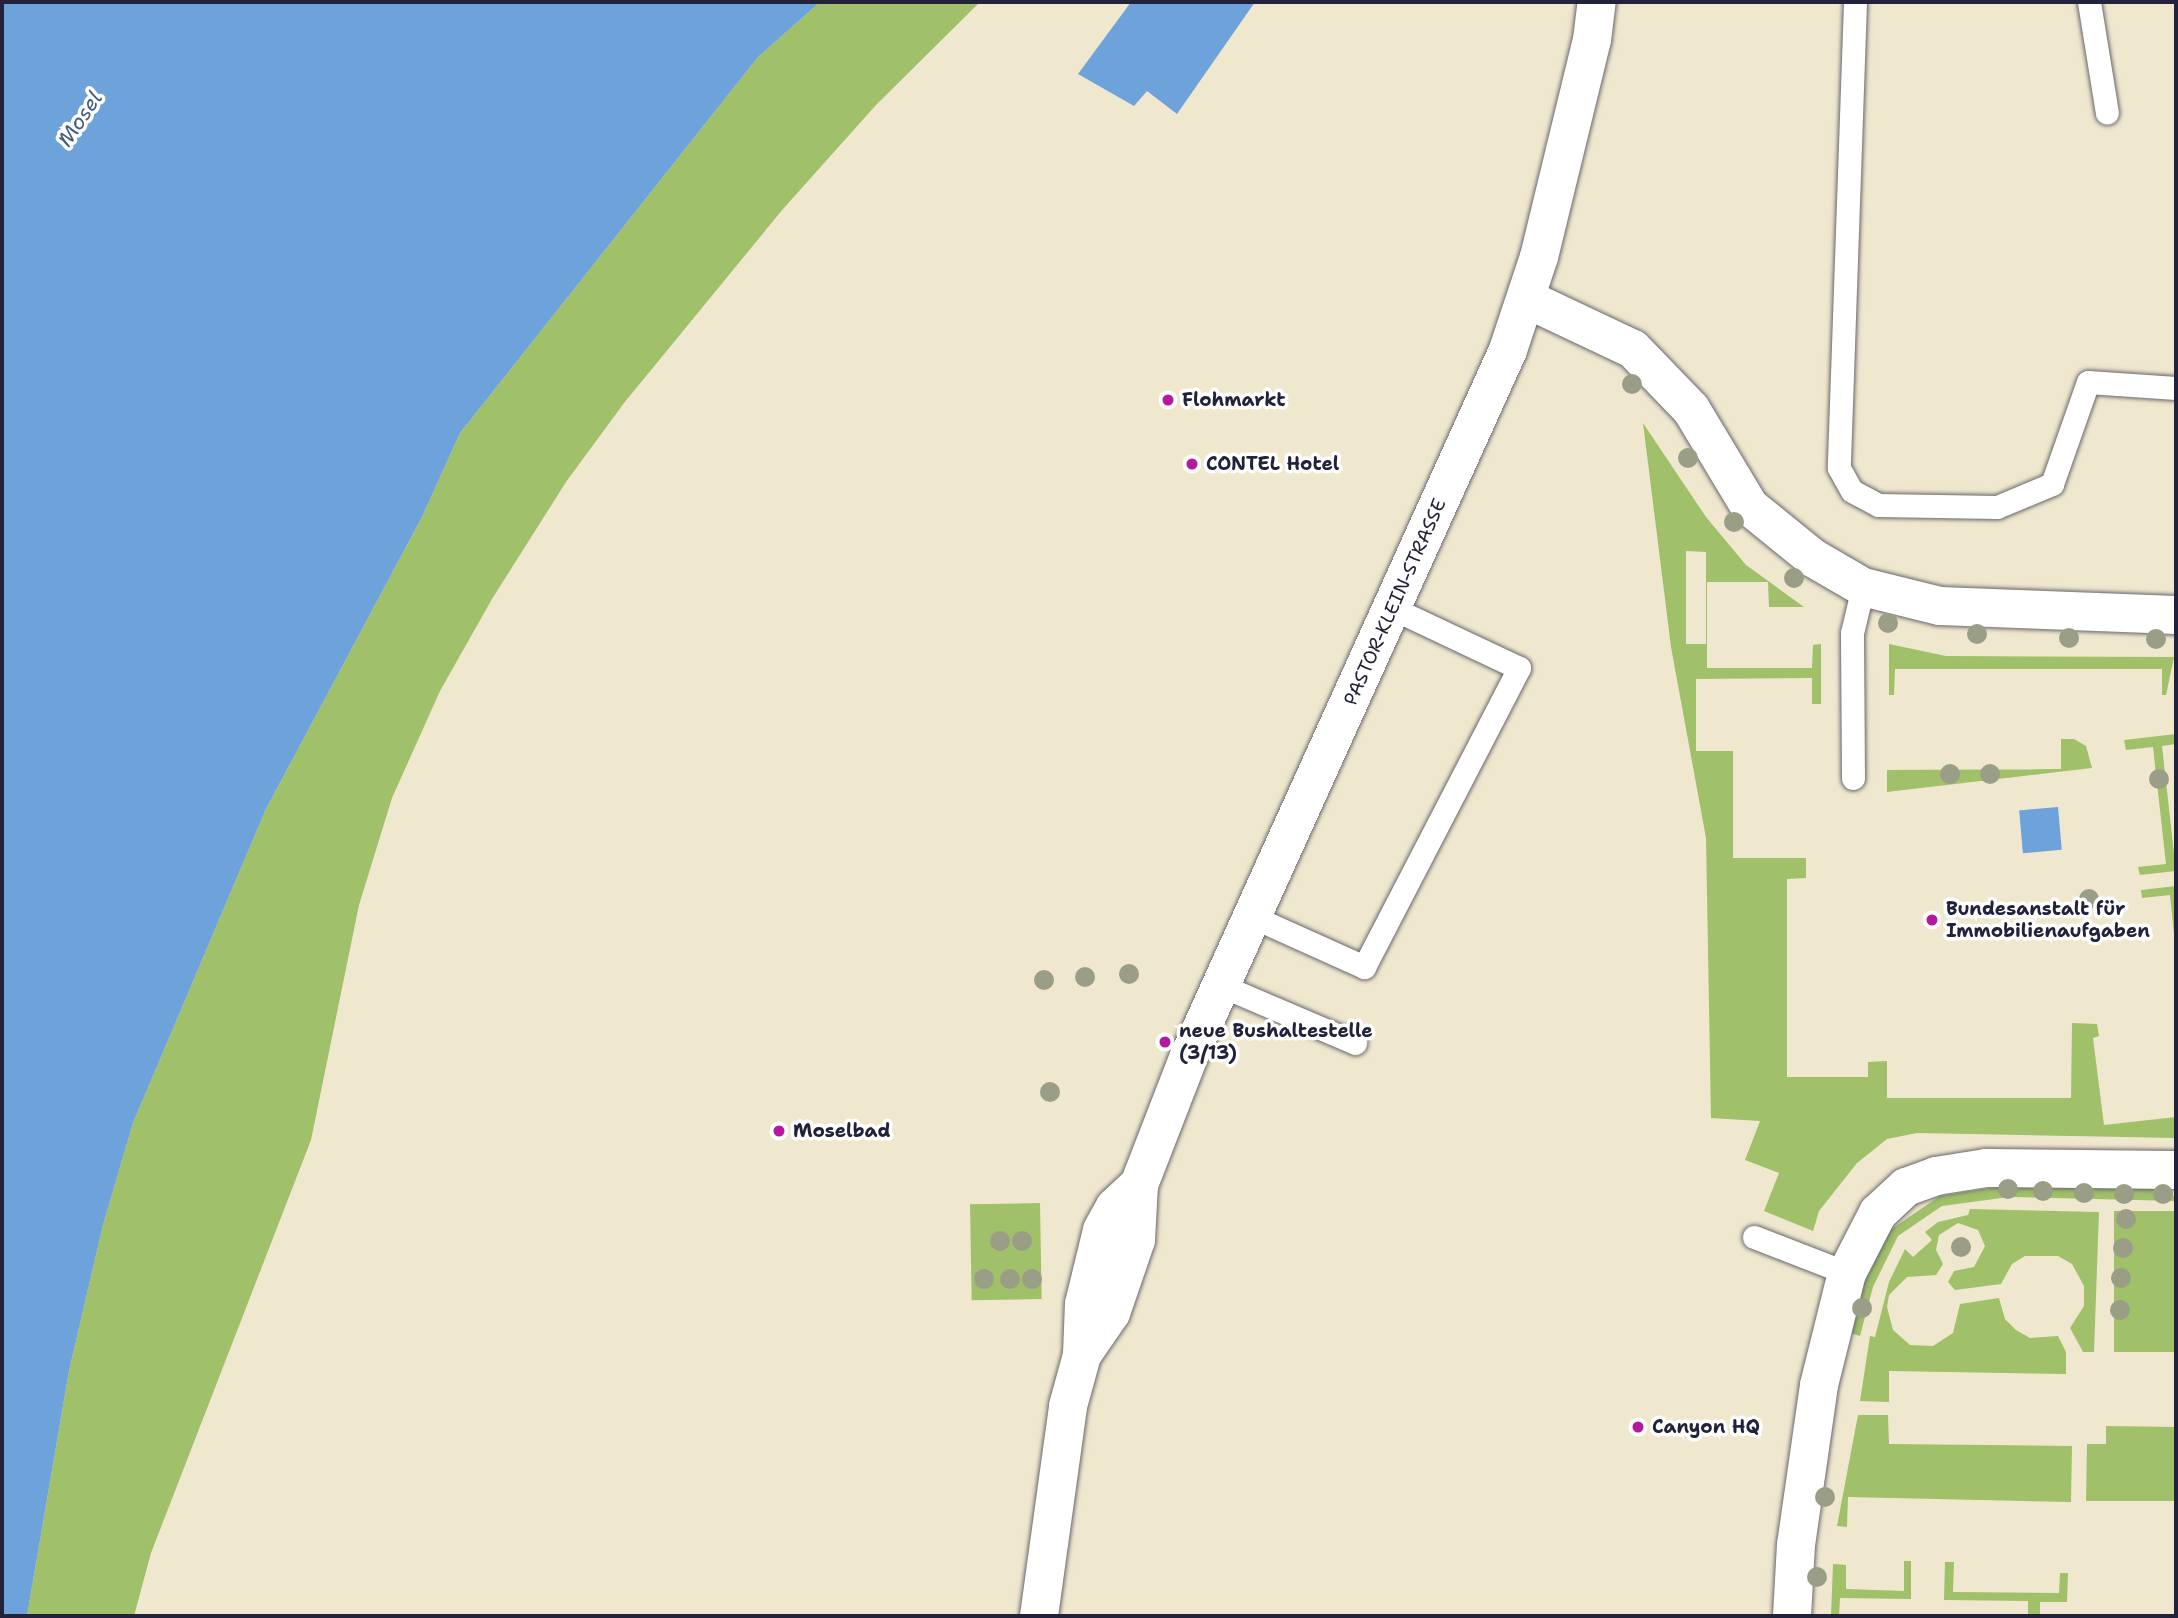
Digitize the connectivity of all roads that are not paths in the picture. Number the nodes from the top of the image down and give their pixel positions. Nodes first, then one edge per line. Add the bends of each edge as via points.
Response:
1 (1597, 2) edge
2 (1855, 2) edge
3 (2089, 2) edge
4 (2107, 113) dead end
5 (1527, 299) junction
6 (2176, 388) edge
7 (1863, 587) junction
8 (1394, 609) junction
9 (2176, 615) edge
10 (1853, 779) dead end
11 (1253, 917) junction
12 (1220, 985) junction
13 (1355, 1044) dead end
14 (2176, 1170) edge
15 (1754, 1237) dead end
16 (1847, 1273) junction
17 (1040, 1616) edge
18 (1792, 1616) edge

1 - 5 street, PASTOR-KLEIN-STRASSE via 1592,40
2 - 6 lane via 1839,468 1852,491 1878,505 1997,507 2052,484 2088,382
3 - 4 lane
5 - 7 street via 1633,349 1692,409 1750,508 1813,558
5 - 8 street, PASTOR-KLEIN-STRASSE
7 - 9 street via 1940,606
7 - 10 lane via 1852,633
8 - 11 street, PASTOR-KLEIN-STRASSE
8 - 11 lane via 1519,668 1364,967
11 - 12 street, PASTOR-KLEIN-STRASSE
12 - 13 lane
12 - 17 street, PASTOR-KLEIN-STRASSE via 1139,1185 1115,1207 1102,1230 1084,1304 1082,1355 1068,1406
14 - 16 street via 1986,1168 1936,1177 1906,1187 1878,1213
15 - 16 lane
16 - 18 street via 1819,1385 1804,1477

